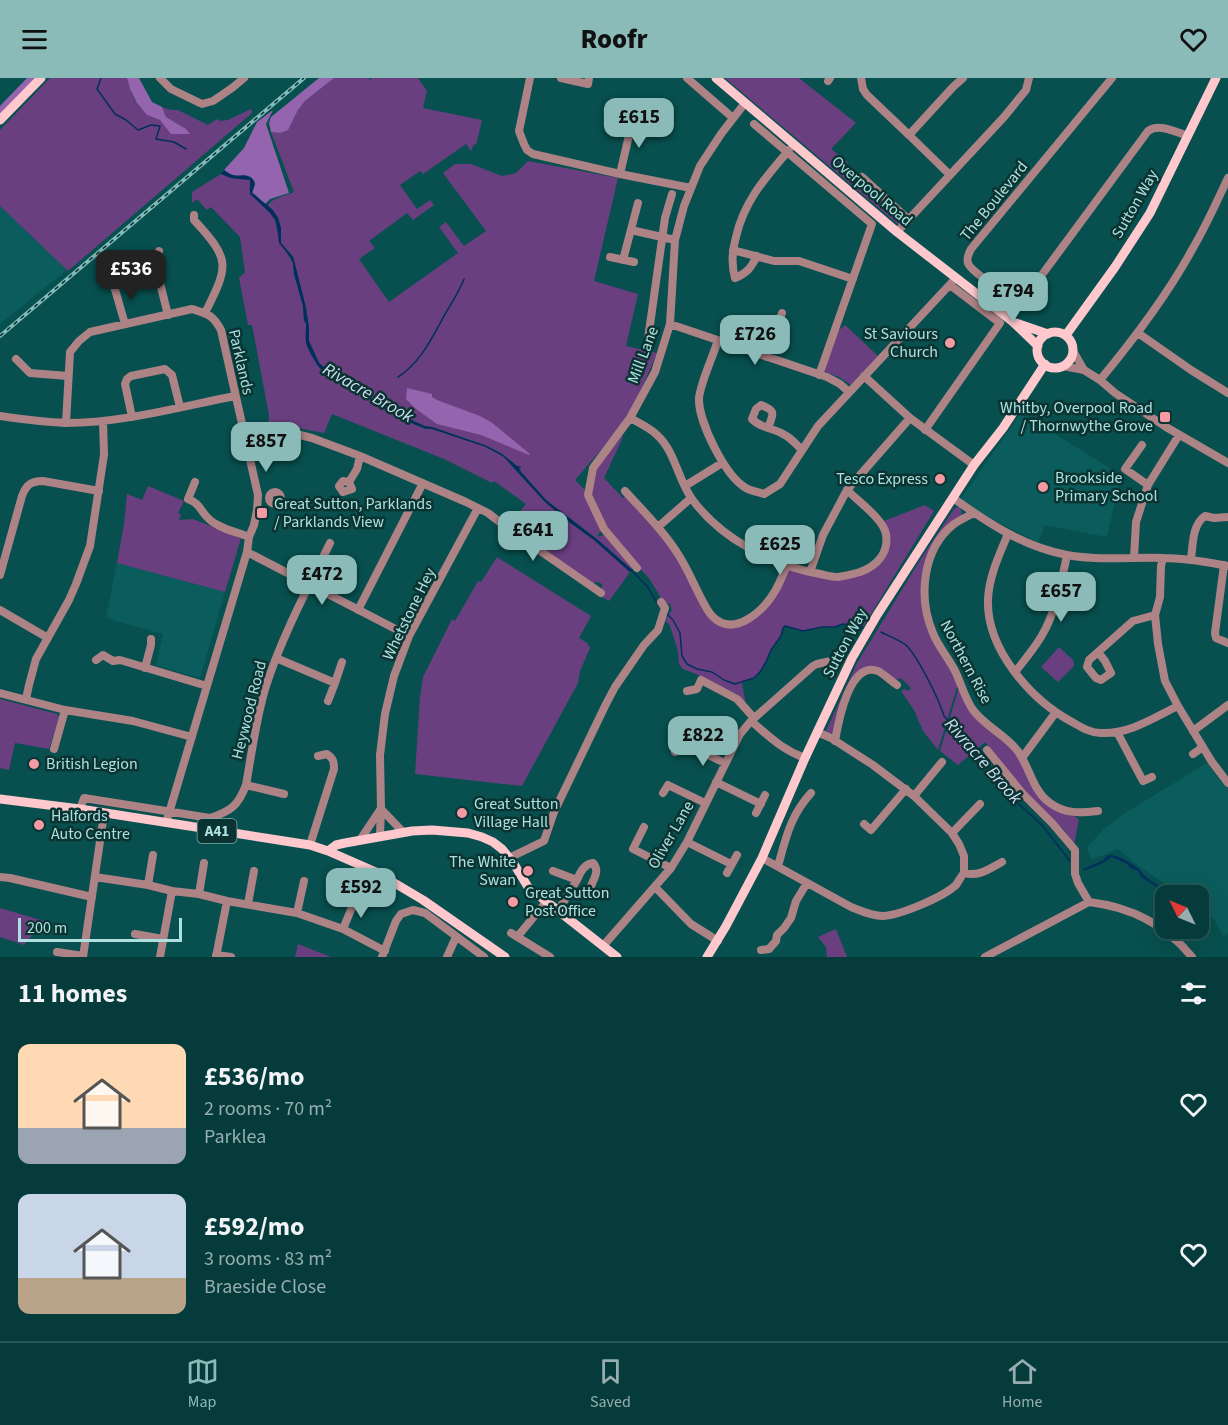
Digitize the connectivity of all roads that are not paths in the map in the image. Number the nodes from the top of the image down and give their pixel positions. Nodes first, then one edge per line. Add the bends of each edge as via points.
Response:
1 (41, 78) edge
2 (160, 78) edge
3 (243, 78) edge
4 (530, 78) edge
5 (561, 78) edge
6 (687, 78) edge
7 (716, 78) edge
8 (861, 78) edge
9 (963, 78) edge
10 (1029, 78) edge
11 (1112, 78) edge
12 (1216, 78) edge
13 (587, 85) edge
14 (745, 103) junction
15 (632, 118) dead end
16 (733, 118) junction
17 (0, 120) edge
18 (754, 124) dead end
19 (909, 135) junction
20 (1188, 136) junction
21 (790, 148) junction
22 (620, 174) junction
23 (950, 175) junction
24 (862, 177) dead end
25 (1228, 178) edge
26 (691, 188) junction
27 (672, 194) dead end
28 (638, 203) dead end
29 (194, 215) dead end
30 (909, 220) junction
31 (631, 230) junction
32 (897, 232) junction
33 (663, 237) junction
34 (675, 240) junction
35 (733, 250) junction
36 (159, 251) dead end
37 (757, 256) junction
38 (610, 257) dead end
39 (623, 260) junction
40 (634, 262) dead end
41 (853, 279) junction
42 (953, 281) junction
43 (114, 286) dead end
44 (655, 297) junction
45 (671, 300) junction
46 (205, 313) junction
47 (782, 313) dead end
48 (168, 315) junction
49 (1013, 322) junction
50 (124, 324) junction
51 (670, 324) junction
52 (1138, 333) junction
53 (1048, 334) junction
54 (1066, 335) junction
55 (718, 340) junction
56 (647, 345) dead end
57 (1038, 346) junction
58 (1073, 351) junction
59 (767, 357) junction
60 (16, 359) dead end
61 (1045, 364) junction
62 (1063, 366) junction
63 (1084, 370) junction
64 (819, 375) junction
65 (68, 376) junction
66 (864, 376) junction
67 (1100, 380) junction
68 (849, 392) junction
69 (1228, 392) edge
70 (235, 396) junction
71 (180, 407) junction
72 (0, 416) edge
73 (132, 417) junction
74 (630, 418) junction
75 (910, 418) junction
76 (103, 421) junction
77 (66, 423) junction
78 (768, 428) dead end
79 (926, 429) junction
80 (1179, 435) junction
81 (246, 440) junction
82 (1142, 445) dead end
83 (801, 450) junction
84 (360, 456) junction
85 (722, 463) junction
86 (1228, 463) edge
87 (974, 465) junction
88 (195, 482) dead end
89 (349, 482) dead end
90 (423, 483) junction
91 (1148, 485) junction
92 (685, 486) junction
93 (847, 490) junction
94 (99, 491) junction
95 (625, 491) dead end
96 (258, 495) junction
97 (269, 496) dead end
98 (691, 498) junction
99 (953, 498) junction
100 (478, 508) junction
101 (974, 513) junction
102 (1228, 518) edge
103 (658, 527) junction
104 (1008, 534) junction
105 (249, 537) junction
106 (330, 543) dead end
107 (247, 552) junction
108 (1067, 555) junction
109 (1134, 558) junction
110 (1163, 558) junction
111 (1191, 559) junction
112 (787, 565) junction
113 (1226, 566) edge
114 (637, 568) dead end
115 (810, 572) junction
116 (0, 575) edge
117 (310, 585) junction
118 (601, 593) dead end
119 (661, 602) dead end
120 (0, 610) edge
121 (358, 610) junction
122 (1155, 615) junction
123 (410, 636) junction
124 (48, 638) junction
125 (151, 639) dead end
126 (1228, 643) edge
127 (1098, 652) dead end
128 (101, 654) dead end
129 (276, 658) junction
130 (831, 661) dead end
131 (342, 662) dead end
132 (145, 668) junction
133 (1015, 672) junction
134 (335, 683) junction
135 (897, 685) dead end
136 (207, 686) junction
137 (687, 691) dead end
138 (0, 693) edge
139 (26, 699) junction
140 (328, 701) dead end
141 (1228, 705) edge
142 (1178, 706) junction
143 (65, 710) junction
144 (1056, 712) junction
145 (752, 720) junction
146 (686, 731) dead end
147 (1193, 731) junction
148 (817, 732) junction
149 (1117, 732) junction
150 (192, 737) junction
151 (835, 741) junction
152 (681, 742) junction
153 (1203, 747) junction
154 (54, 749) dead end
155 (987, 750) dead end
156 (675, 752) dead end
157 (1193, 754) dead end
158 (318, 756) dead end
159 (806, 758) junction
160 (1022, 758) junction
161 (942, 762) dead end
162 (725, 763) junction
163 (1152, 777) dead end
164 (716, 782) junction
165 (1228, 783) edge
166 (246, 785) junction
167 (906, 789) junction
168 (663, 793) dead end
169 (811, 793) dead end
170 (284, 794) dead end
171 (765, 795) dead end
172 (914, 796) junction
173 (0, 799) edge
174 (705, 803) junction
175 (761, 804) junction
176 (980, 804) dead end
177 (80, 809) junction
178 (381, 809) junction
179 (1098, 811) dead end
180 (170, 812) junction
181 (756, 813) dead end
182 (104, 814) junction
183 (166, 823) junction
184 (864, 824) dead end
185 (644, 827) dead end
186 (403, 832) junction
187 (952, 833) junction
188 (380, 836) junction
189 (360, 840) junction
190 (687, 842) junction
191 (310, 845) junction
192 (328, 851) junction
193 (153, 855) dead end
194 (737, 855) dead end
195 (509, 858) junction
196 (762, 858) junction
197 (1002, 862) dead end
198 (204, 863) dead end
199 (731, 864) junction
200 (778, 866) junction
201 (671, 868) junction
202 (254, 871) dead end
203 (553, 871) dead end
204 (727, 873) dead end
205 (964, 873) junction
206 (0, 877) edge
207 (95, 877) junction
208 (577, 880) junction
209 (304, 881) dead end
210 (807, 883) junction
211 (148, 885) junction
212 (591, 886) dead end
213 (656, 887) junction
214 (172, 891) junction
215 (199, 894) junction
216 (92, 897) junction
217 (354, 900) dead end
218 (226, 901) junction
219 (546, 902) junction
220 (1089, 902) junction
221 (249, 904) junction
222 (558, 910) junction
223 (297, 913) junction
224 (343, 929) junction
225 (135, 934) dead end
226 (456, 937) junction
227 (163, 939) junction
228 (718, 941) junction
229 (603, 946) junction
230 (761, 950) dead end
231 (57, 952) dead end
232 (383, 954) edge
233 (216, 956) edge
234 (83, 957) edge
235 (160, 957) edge
236 (231, 957) edge
237 (447, 957) edge
238 (484, 957) edge
239 (505, 957) edge
240 (550, 957) edge
241 (617, 957) edge
242 (707, 957) edge
243 (985, 957) edge
244 (1192, 957) edge

1 - 17 main road
2 - 3 street via 171,89 202,104 213,101
4 - 22 street via 519,131 527,150
5 - 13 street
6 - 16 street
7 - 14 main road, Overpool Road
8 - 19 street via 867,95
9 - 19 street
10 - 23 street via 1026,90
11 - 20 street, The Boulevard via 971,249 967,262 971,268 1016,299 1027,295 1148,131 1157,127
12 - 20 main road, Sutton Way
14 - 16 street, Mill Lane
14 - 21 main road, Overpool Road
15 - 22 street
16 - 26 street, Mill Lane via 700,166
18 - 21 street, Overpool Road
19 - 23 street
20 - 54 main road, Sutton Way via 1150,213
21 - 32 main road, Overpool Road
21 - 35 street via 751,199 740,221
21 - 41 street, Overpool Road via 872,224
22 - 26 street
23 - 30 street
24 - 30 street
25 - 52 street via 1195,246
26 - 34 street, Mill Lane
27 - 33 street
28 - 31 street
29 - 46 street via 223,260 220,283
30 - 32 street
31 - 33 street
31 - 39 street
32 - 42 main road, Overpool Road
33 - 34 street
33 - 44 street
34 - 45 street, Mill Lane
35 - 37 street
35 - 37 street via 735,278 746,273
36 - 48 street via 156,267
37 - 41 street via 799,261
38 - 39 street
39 - 40 street
41 - 64 street
42 - 49 main road, Overpool Road
42 - 66 street
42 - 79 street via 1000,322
43 - 50 street
44 - 45 street
44 - 56 street
45 - 51 street, Mill Lane
46 - 48 street via 192,309
46 - 70 street, Parklands via 216,320 221,330
47 - 59 street
48 - 50 street
49 - 53 main road, Overpool Road
49 - 57 main road, Overpool Road
50 - 65 street via 90,332 79,341 70,352
51 - 55 street
51 - 74 street, Mill Lane via 655,372
52 - 67 street
52 - 69 street
53 - 54 main road
53 - 57 main road
54 - 58 main road
55 - 59 street
55 - 85 street via 699,404
57 - 61 main road via 1038,355
58 - 62 main road
58 - 63 street
59 - 64 street
60 - 65 street via 30,373
61 - 62 main road
61 - 87 main road, Sutton Way
62 - 63 street
63 - 67 street
64 - 68 street
65 - 77 street
66 - 68 street
66 - 75 street
67 - 80 street
68 - 83 street
70 - 71 street
70 - 81 street, Parklands
71 - 73 street
71 - 73 street via 170,372 165,369 131,376 125,384
72 - 77 street
73 - 76 street
74 - 92 street via 663,441
74 - 114 street, Mill Lane via 593,468 588,495 604,530
75 - 79 street
75 - 93 street
76 - 77 street
76 - 94 street
78 - 83 street via 783,434
79 - 87 street
80 - 86 street
80 - 91 street
81 - 84 street via 288,432
81 - 96 street, Parklands
82 - 91 street via 1125,469
83 - 85 street via 780,484 764,494 746,488
84 - 89 street
84 - 90 street
85 - 92 street
87 - 99 main road, Sutton Way
88 - 105 street via 188,499 195,501 215,524
90 - 100 street
90 - 121 street
91 - 109 street via 1136,522
92 - 98 street
93 - 115 street via 823,535
93 - 115 street via 884,527 883,556 861,571 840,577
94 - 116 street via 36,481 29,484 22,496
94 - 124 street via 86,558
95 - 103 street
96 - 97 street
96 - 105 street, Parklands
98 - 103 street
98 - 112 street via 728,534
99 - 101 street
99 - 148 main road, Sutton Way via 852,658
100 - 118 street
100 - 123 street, Whetstone Hey
101 - 104 street
101 - 160 street, Northern Rise via 947,531 934,550 925,580 927,612 934,636 974,711 1005,737
102 - 111 street via 1201,519 1196,526
103 - 112 street via 678,553 704,604 726,624 741,623 757,613 775,590
104 - 108 street
104 - 133 street via 997,559 988,601 992,629
105 - 107 street, Parklands
106 - 117 street, Heywood Road
107 - 117 street
107 - 136 street, Parklands
108 - 109 street
108 - 133 street via 1061,587 1042,636
109 - 110 street
110 - 111 street
110 - 122 street
111 - 113 street
112 - 115 street
113 - 126 street via 1215,633 1216,638
117 - 121 street
117 - 129 street, Heywood Road
119 - 195 street via 665,608 658,630 615,687 554,812 544,841
120 - 124 street
121 - 123 street
122 - 127 street via 1133,621
122 - 142 street via 1165,681
123 - 178 street, Whetstone Hey via 394,676 385,714 380,755
124 - 139 street via 36,659
125 - 132 street
128 - 132 street via 113,661
129 - 134 street
129 - 166 street, Heywood Road
130 - 145 street, Oliver Lane via 813,666
131 - 134 street
132 - 136 street
133 - 144 street via 1036,697
134 - 140 street
135 - 151 street via 878,671 860,675 842,705
136 - 150 street, Parklands
137 - 145 street via 697,689 700,680 737,699
138 - 139 street
139 - 143 street
141 - 147 street
142 - 147 street
142 - 149 street
143 - 150 street
143 - 154 street
144 - 149 street via 1089,731
144 - 160 street
145 - 159 street via 777,744
145 - 162 street, Oliver Lane
146 - 152 street
147 - 153 street
148 - 151 street
148 - 159 main road, Sutton Way
149 - 163 street via 1140,784
150 - 180 street, Parklands
151 - 167 street
152 - 156 street
152 - 162 street
153 - 157 street
153 - 165 street
155 - 220 street via 1075,850 1077,883
158 - 191 street via 327,754 334,768
159 - 196 main road, Sutton Way
160 - 179 street, Northern Rise via 1037,790 1049,802 1071,813
161 - 172 street
162 - 164 street, Oliver Lane
164 - 174 street, Oliver Lane
164 - 175 street
166 - 170 street
166 - 180 street, Heywood Road via 241,798 225,813 210,818
167 - 172 street
167 - 184 street via 871,830
168 - 174 street via 668,784
169 - 200 street via 789,826
171 - 175 street
172 - 187 street
173 - 177 main road, A41
174 - 190 street, Oliver Lane
175 - 181 street
176 - 187 street
177 - 180 street via 84,798
177 - 182 main road, A41
178 - 186 street
178 - 188 street, Whetstone Hey
178 - 189 street
180 - 183 street, Parklands
182 - 183 main road, A41
182 - 207 street
183 - 191 main road, A41
185 - 201 street via 633,849
186 - 188 main road
186 - 195 main road via 468,833 493,842
187 - 205 street via 964,856
188 - 189 main road
189 - 192 main road via 336,845
190 - 199 street
190 - 201 street, Oliver Lane
191 - 192 main road, A41
192 - 239 main road, A41 via 385,877
193 - 211 street
194 - 199 street
195 - 219 main road via 528,887
196 - 200 street
196 - 228 main road, Sutton Way
197 - 205 street via 980,874
198 - 215 street
199 - 204 street
200 - 210 street
201 - 213 street, Oliver Lane
202 - 221 street
203 - 208 street
205 - 210 street via 942,895 882,916 851,907
206 - 216 street
207 - 211 street
207 - 216 street
208 - 212 street via 586,865 593,863 597,871
208 - 222 street
209 - 223 street
210 - 230 street via 791,918 777,935 778,942
211 - 214 street
213 - 228 street via 691,924
213 - 229 street, Oliver Lane
214 - 215 street
214 - 227 street
215 - 218 street
216 - 234 street
217 - 224 street
218 - 221 street
218 - 233 street
219 - 222 main road
219 - 240 street via 515,935
220 - 243 street
220 - 244 street via 1108,904 1148,919
221 - 223 street
222 - 229 main road
223 - 224 street
224 - 232 street
225 - 227 street
226 - 232 street via 425,913 413,910 396,921
226 - 237 street
226 - 238 street
227 - 235 street
228 - 242 main road, Sutton Way
229 - 241 main road
231 - 234 street
233 - 236 street

